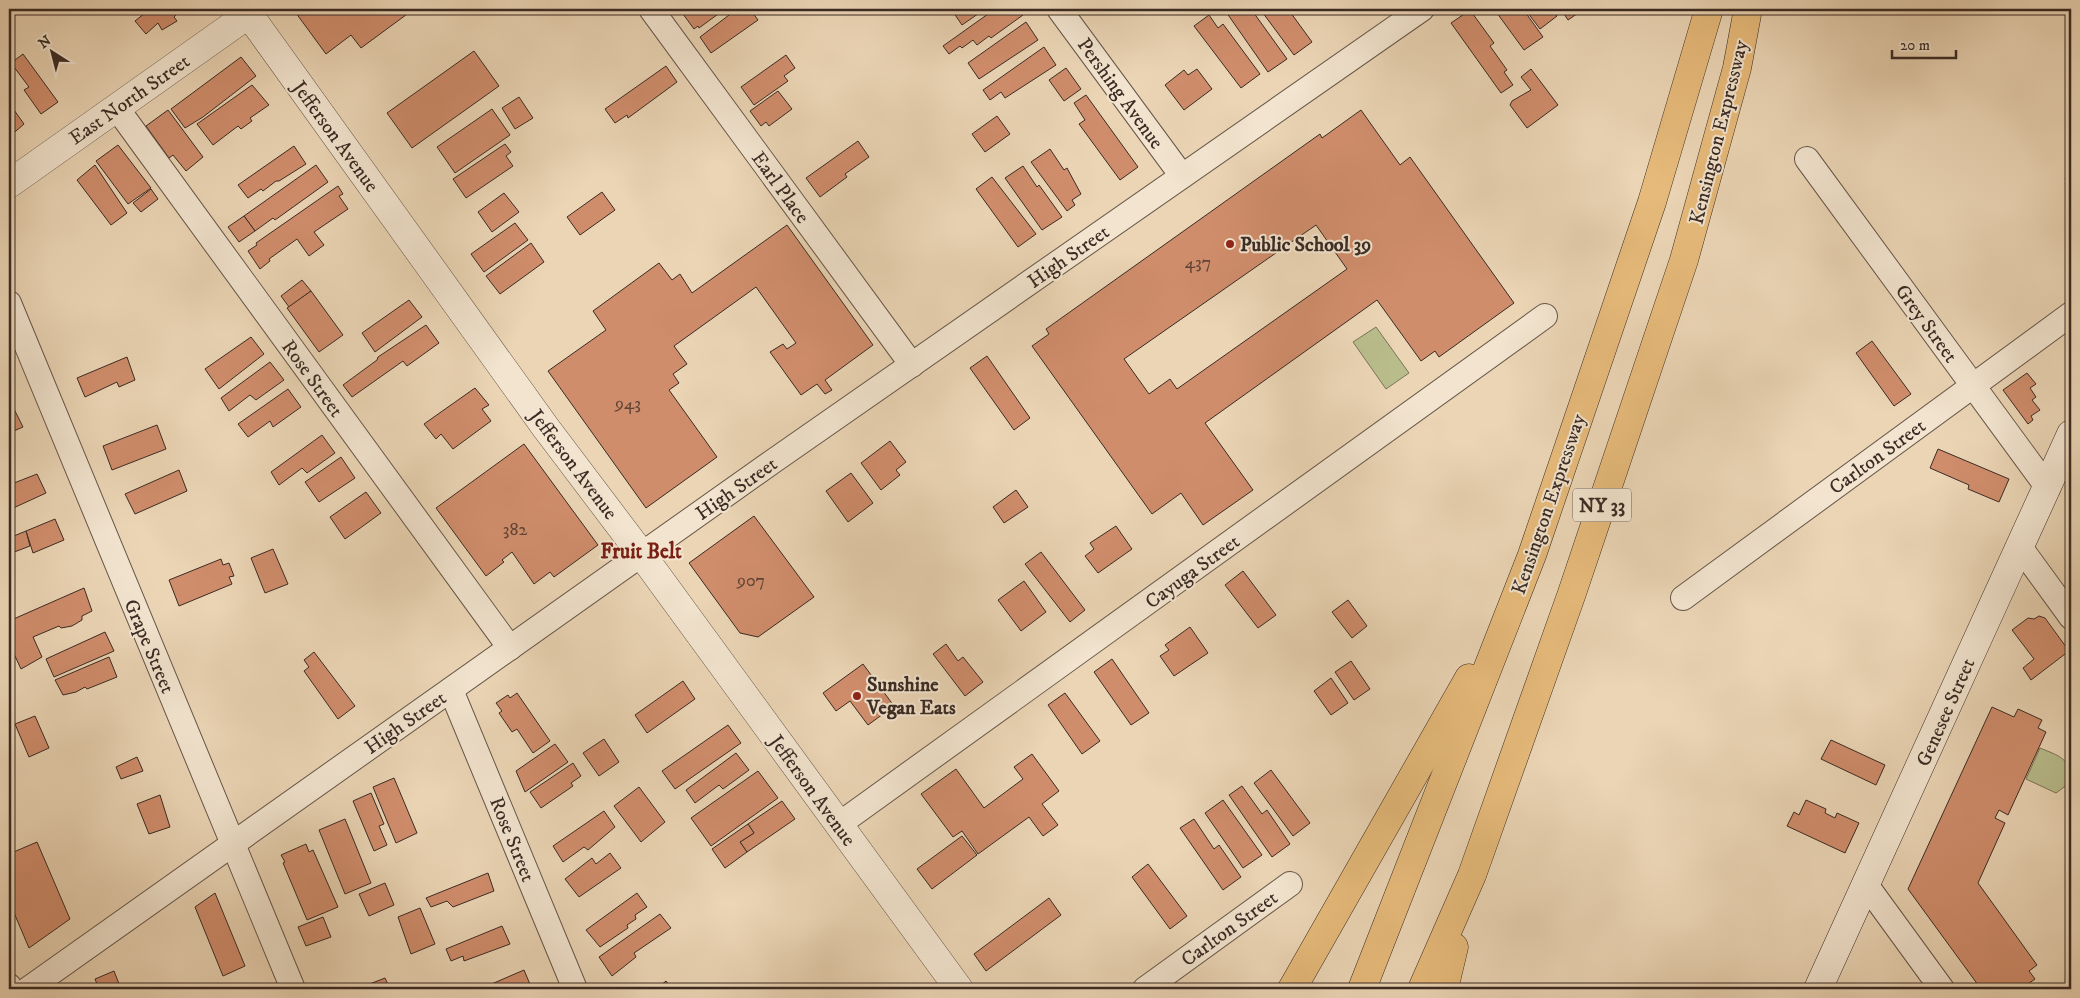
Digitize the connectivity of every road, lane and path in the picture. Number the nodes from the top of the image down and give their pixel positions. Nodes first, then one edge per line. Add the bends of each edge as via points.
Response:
1 (651, 9) edge
2 (1059, 9) edge
3 (1422, 9) edge
4 (1709, 9) edge
5 (1748, 9) edge
6 (247, 11) edge
7 (116, 107) junction
8 (1807, 159) dead end
9 (1182, 176) junction
10 (9, 184) edge
11 (9, 303) edge
12 (2071, 314) edge
13 (1546, 316) dead end
14 (912, 366) junction
15 (1973, 386) junction
16 (2071, 434) edge
17 (2048, 488) junction
18 (2020, 547) junction
19 (642, 555) junction
20 (1532, 555) junction
21 (1683, 598) dead end
22 (2071, 617) edge
23 (510, 648) junction
24 (451, 690) junction
25 (838, 825) junction
26 (233, 844) junction
27 (1472, 875) junction
28 (1290, 884) dead end
29 (1867, 886) junction
30 (28, 989) edge
31 (293, 989) edge
32 (575, 989) edge
33 (959, 989) edge
34 (1145, 989) edge
35 (1292, 989) edge
36 (1362, 989) edge
37 (1422, 989) edge
38 (1444, 989) edge
39 (1818, 989) edge
40 (1942, 989) edge

1 - 14 street, Earl Place
2 - 9 street, Pershing Avenue
3 - 9 street, High Street
4 - 20 highway, Kensington Expressway / NY 33 via 1652,202
5 - 27 highway, Kensington Expressway / NY 33 via 1738,68 1684,260 1572,593
6 - 7 street, East North Street
6 - 19 street, Jefferson Avenue via 492,354
7 - 10 street, East North Street
7 - 23 street, Rose Street
8 - 15 street, Grey Street
9 - 14 street, High Street
11 - 26 street, Grape Street
12 - 15 street, Carlton Street
13 - 25 street, Cayuga Street
14 - 19 street, High Street
15 - 17 street, Grey Street
15 - 21 street, Carlton Street
16 - 17 street, Genesee Street
17 - 18 street, Genesee Street
18 - 22 street
18 - 29 street, Genesee Street
19 - 23 street, High Street
19 - 25 street, Jefferson Avenue
20 - 35 highway via 1465,685
20 - 36 highway, Kensington Expressway / NY 33
23 - 24 street, High Street
24 - 26 street, High Street
24 - 32 street, Rose Street
25 - 33 street, Jefferson Avenue
26 - 30 street, High Street
26 - 31 street, Grape Street
27 - 37 highway, Kensington Expressway / NY 33
27 - 38 highway
28 - 34 street, Carlton Street
29 - 39 street, Genesee Street
29 - 40 street

